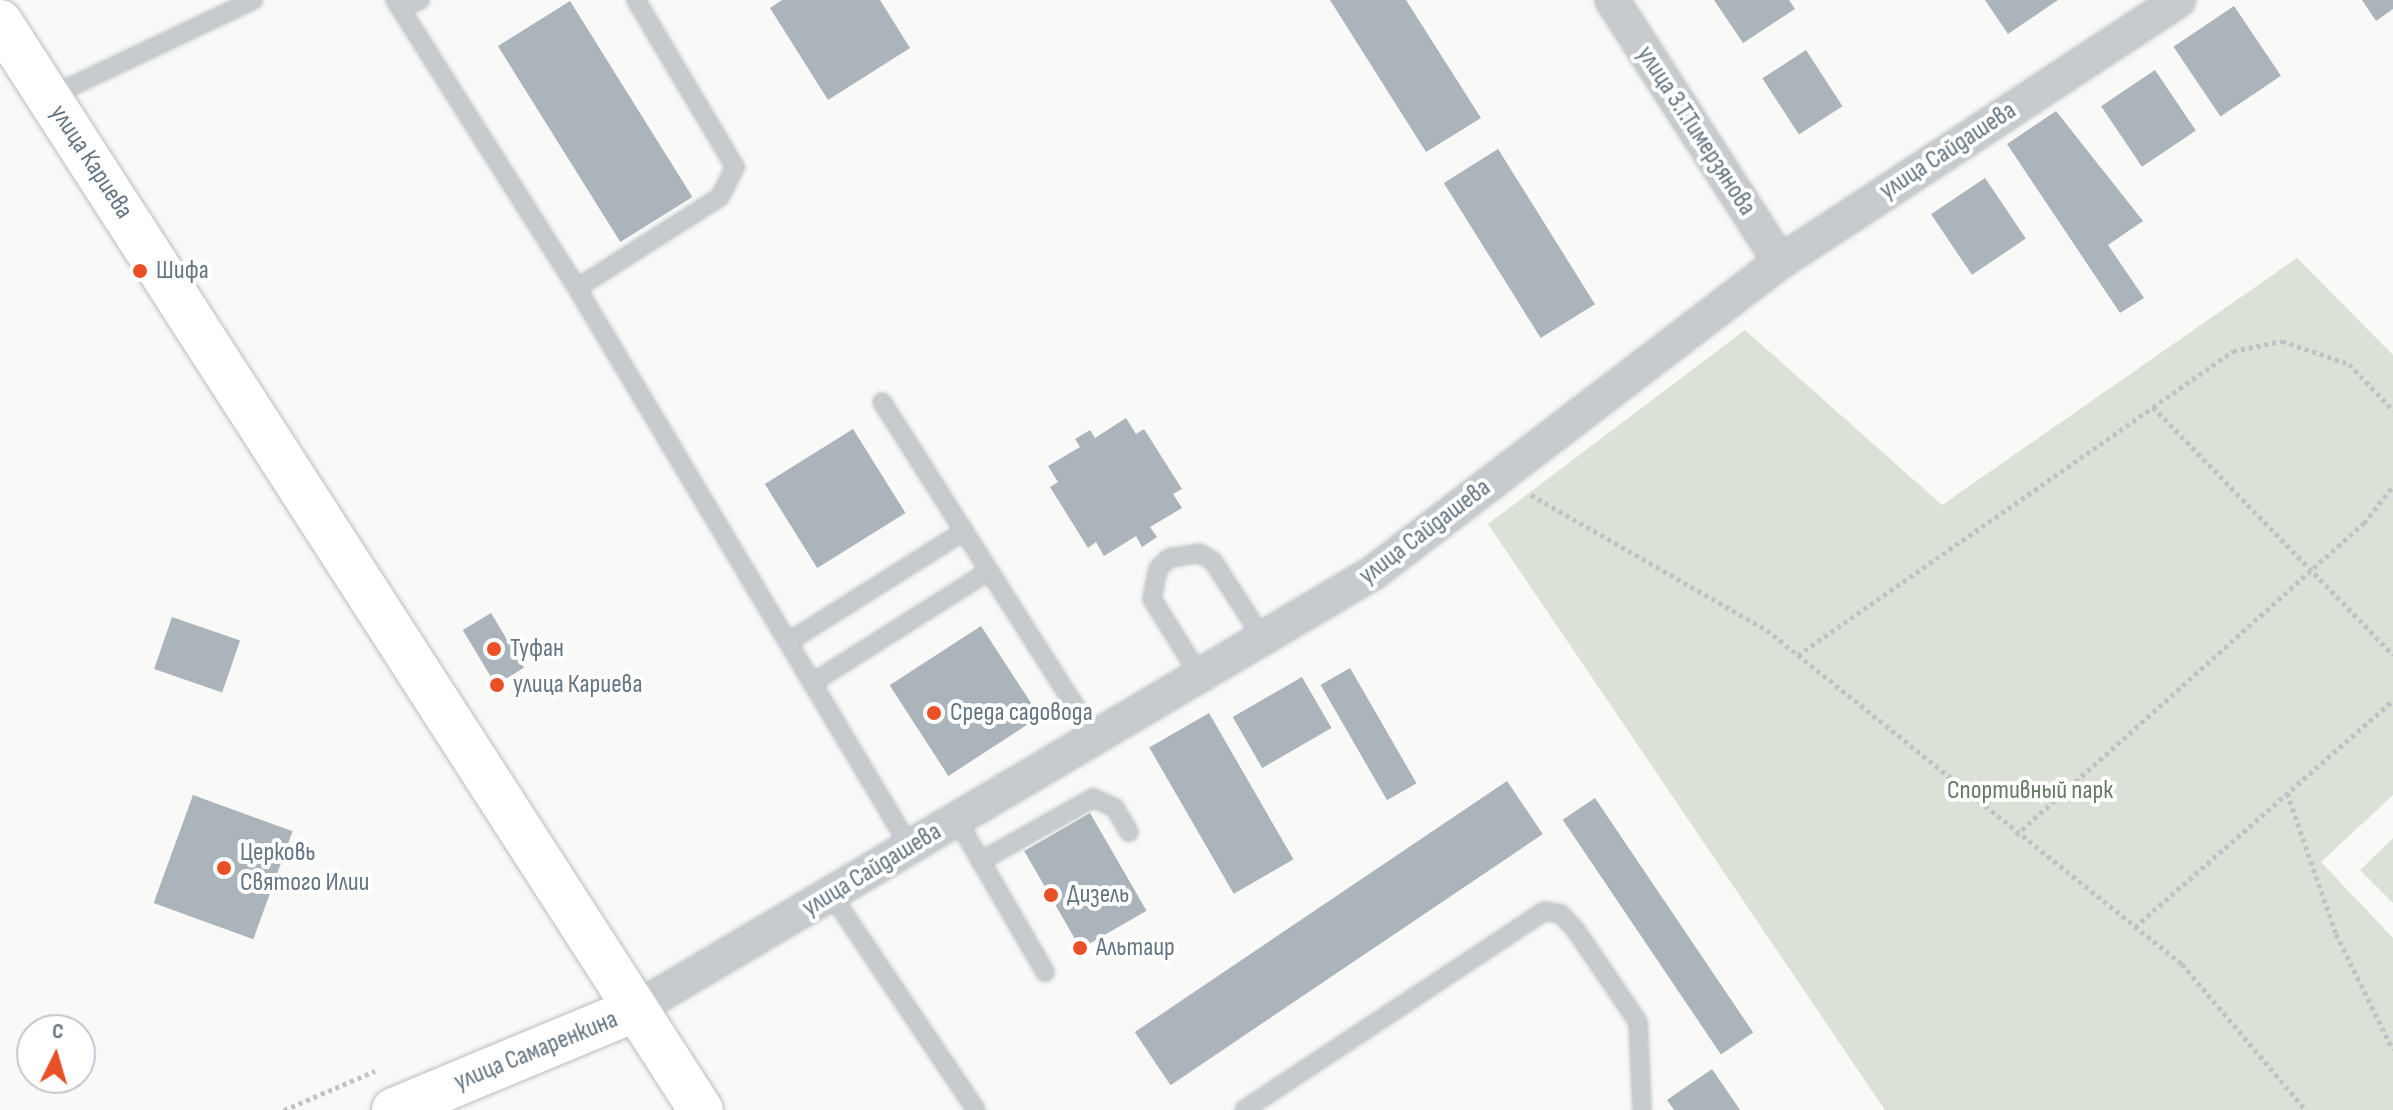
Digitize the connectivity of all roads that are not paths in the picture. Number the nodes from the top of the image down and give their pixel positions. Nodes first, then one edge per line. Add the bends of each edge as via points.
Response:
1 (253, 0) edge
2 (420, 0) edge
3 (636, 0) edge
4 (1612, 0) edge
5 (2179, 0) edge
6 (398, 4) edge
7 (0, 22) edge
8 (49, 97) junction
9 (1780, 262) junction
10 (577, 288) junction
11 (882, 402) dead end
12 (964, 531) junction
13 (989, 571) junction
14 (1263, 639) junction
15 (788, 642) junction
16 (1200, 676) junction
17 (812, 683) junction
18 (1095, 738) junction
19 (957, 820) junction
20 (1129, 832) dead end
21 (910, 847) junction
22 (981, 861) junction
23 (831, 894) junction
24 (1045, 972) dead end
25 (634, 1010) junction
26 (394, 1110) edge
27 (701, 1110) edge
28 (976, 1110) edge
29 (1244, 1110) edge
30 (1642, 1110) edge

1 - 8 lane
2 - 6 lane
3 - 10 lane via 735,167 720,197
4 - 9 street, улица З.Т.Тимерзянова
5 - 9 street, улица Сайдашева
6 - 10 lane
7 - 8 main road, улица Кариева
8 - 25 main road, улица Кариева
9 - 14 street, улица Сайдашева via 1373,573
10 - 15 lane
11 - 12 lane
12 - 13 lane
12 - 15 lane
13 - 17 lane
13 - 18 lane
14 - 16 street, улица Сайдашева
14 - 16 lane via 1213,561 1199,553 1169,558 1158,569 1152,599
15 - 17 lane
16 - 18 street, улица Сайдашева
17 - 21 lane
18 - 19 street, улица Сайдашева
19 - 21 street, улица Сайдашева
19 - 22 lane
20 - 22 lane via 1115,808 1093,798
21 - 23 street, улица Сайдашева
22 - 24 lane
23 - 25 street, улица Сайдашева
23 - 28 lane
25 - 26 main road, улица Самаренкина
25 - 27 main road, улица Кариева
29 - 30 lane via 1545,911 1561,914 1577,932 1638,1022

